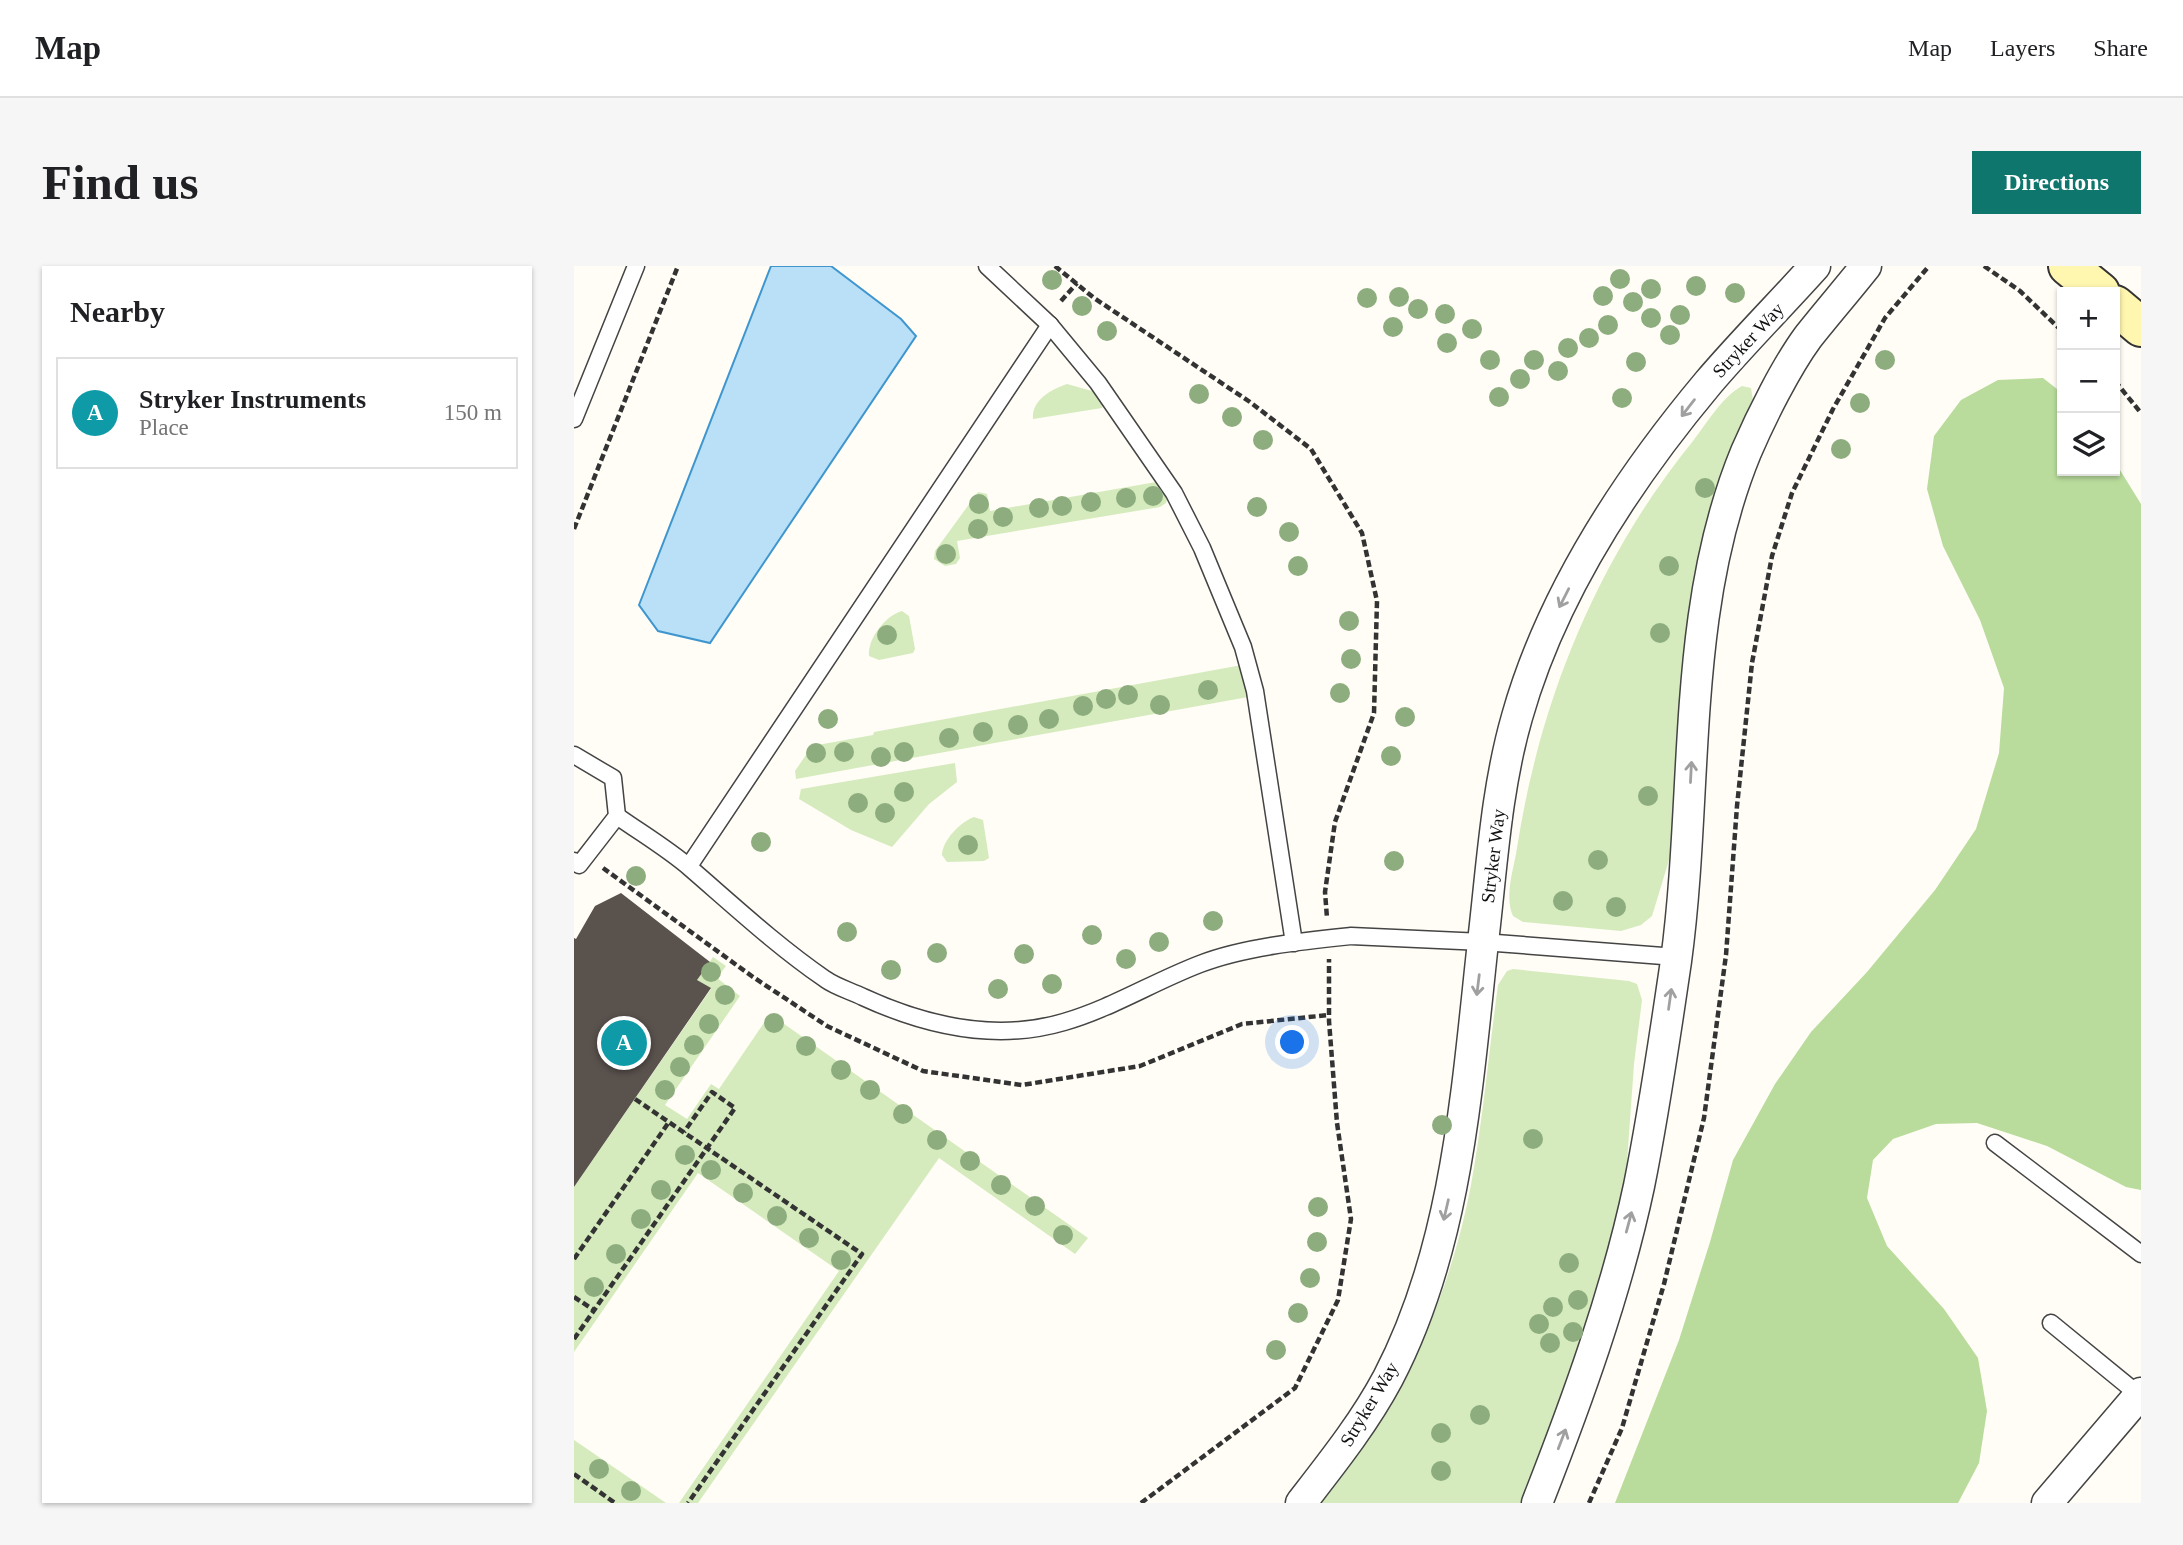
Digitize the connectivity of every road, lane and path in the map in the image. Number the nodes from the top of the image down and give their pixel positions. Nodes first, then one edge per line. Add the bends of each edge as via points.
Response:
1 (636, 266) edge
2 (678, 266) edge
3 (987, 266) edge
4 (1815, 266) edge
5 (1866, 266) edge
6 (1929, 266) edge
7 (1984, 266) edge
8 (2068, 266) edge
9 (1077, 283) dead end
10 (2094, 287) edge
11 (1061, 301) dead end
12 (2120, 309) edge
13 (1050, 325) junction
14 (2057, 326) edge
15 (2141, 327) edge
16 (2120, 387) edge
17 (2141, 413) edge
18 (574, 419) edge
19 (574, 529) edge
20 (574, 755) edge
21 (617, 816) junction
22 (574, 862) edge
23 (689, 866) junction
24 (1483, 942) junction
25 (1294, 943) junction
26 (1676, 957) junction
27 (635, 1098) dead end
28 (669, 1122) junction
29 (684, 1132) junction
30 (1995, 1143) dead end
31 (707, 1148) junction
32 (2141, 1254) edge
33 (574, 1259) edge
34 (574, 1297) edge
35 (594, 1310) junction
36 (2050, 1323) dead end
37 (574, 1339) edge
38 (2140, 1394) edge
39 (574, 1474) edge
40 (615, 1503) edge
41 (688, 1503) edge
42 (1301, 1503) edge
43 (1537, 1503) edge
44 (1590, 1503) edge
45 (2047, 1503) edge

1 - 18 lane
2 - 19 path
3 - 13 lane
4 -> 24 street, Stryker Way via 1709,382 1643,466 1603,526 1563,600 1517,715 1505,766
26 -> 5 street via 1702,620 1714,556 1746,451 1780,385 1806,340
6 - 44 path via 1885,318 1833,410 1792,493 1772,556 1752,663 1726,955 1704,1118 1626,1415
7 - 14 path
8 - 10 main road
9 - 11 path
12 - 15 main road
13 - 23 lane
13 - 25 lane via 1098,383 1174,493 1238,635 1255,691
16 - 17 path
20 - 21 lane via 612,778
21 - 22 lane via 579,865
21 - 23 lane
23 - 25 lane via 827,981 933,1023 974,1031 1060,1023 1122,1001 1203,963
24 - 25 lane via 1350,936
24 - 26 lane
24 -> 42 street, Stryker Way via 1454,1175 1417,1313 1369,1410
43 -> 26 street via 1573,1413 1638,1189
27 - 28 path
28 - 29 path
28 - 33 path
29 - 31 path
29 - 31 path via 712,1092 735,1108
30 - 32 lane
31 - 35 path
31 - 41 path via 862,1254
34 - 35 path
35 - 37 path
36 - 38 lane
38 - 45 street
39 - 40 path

